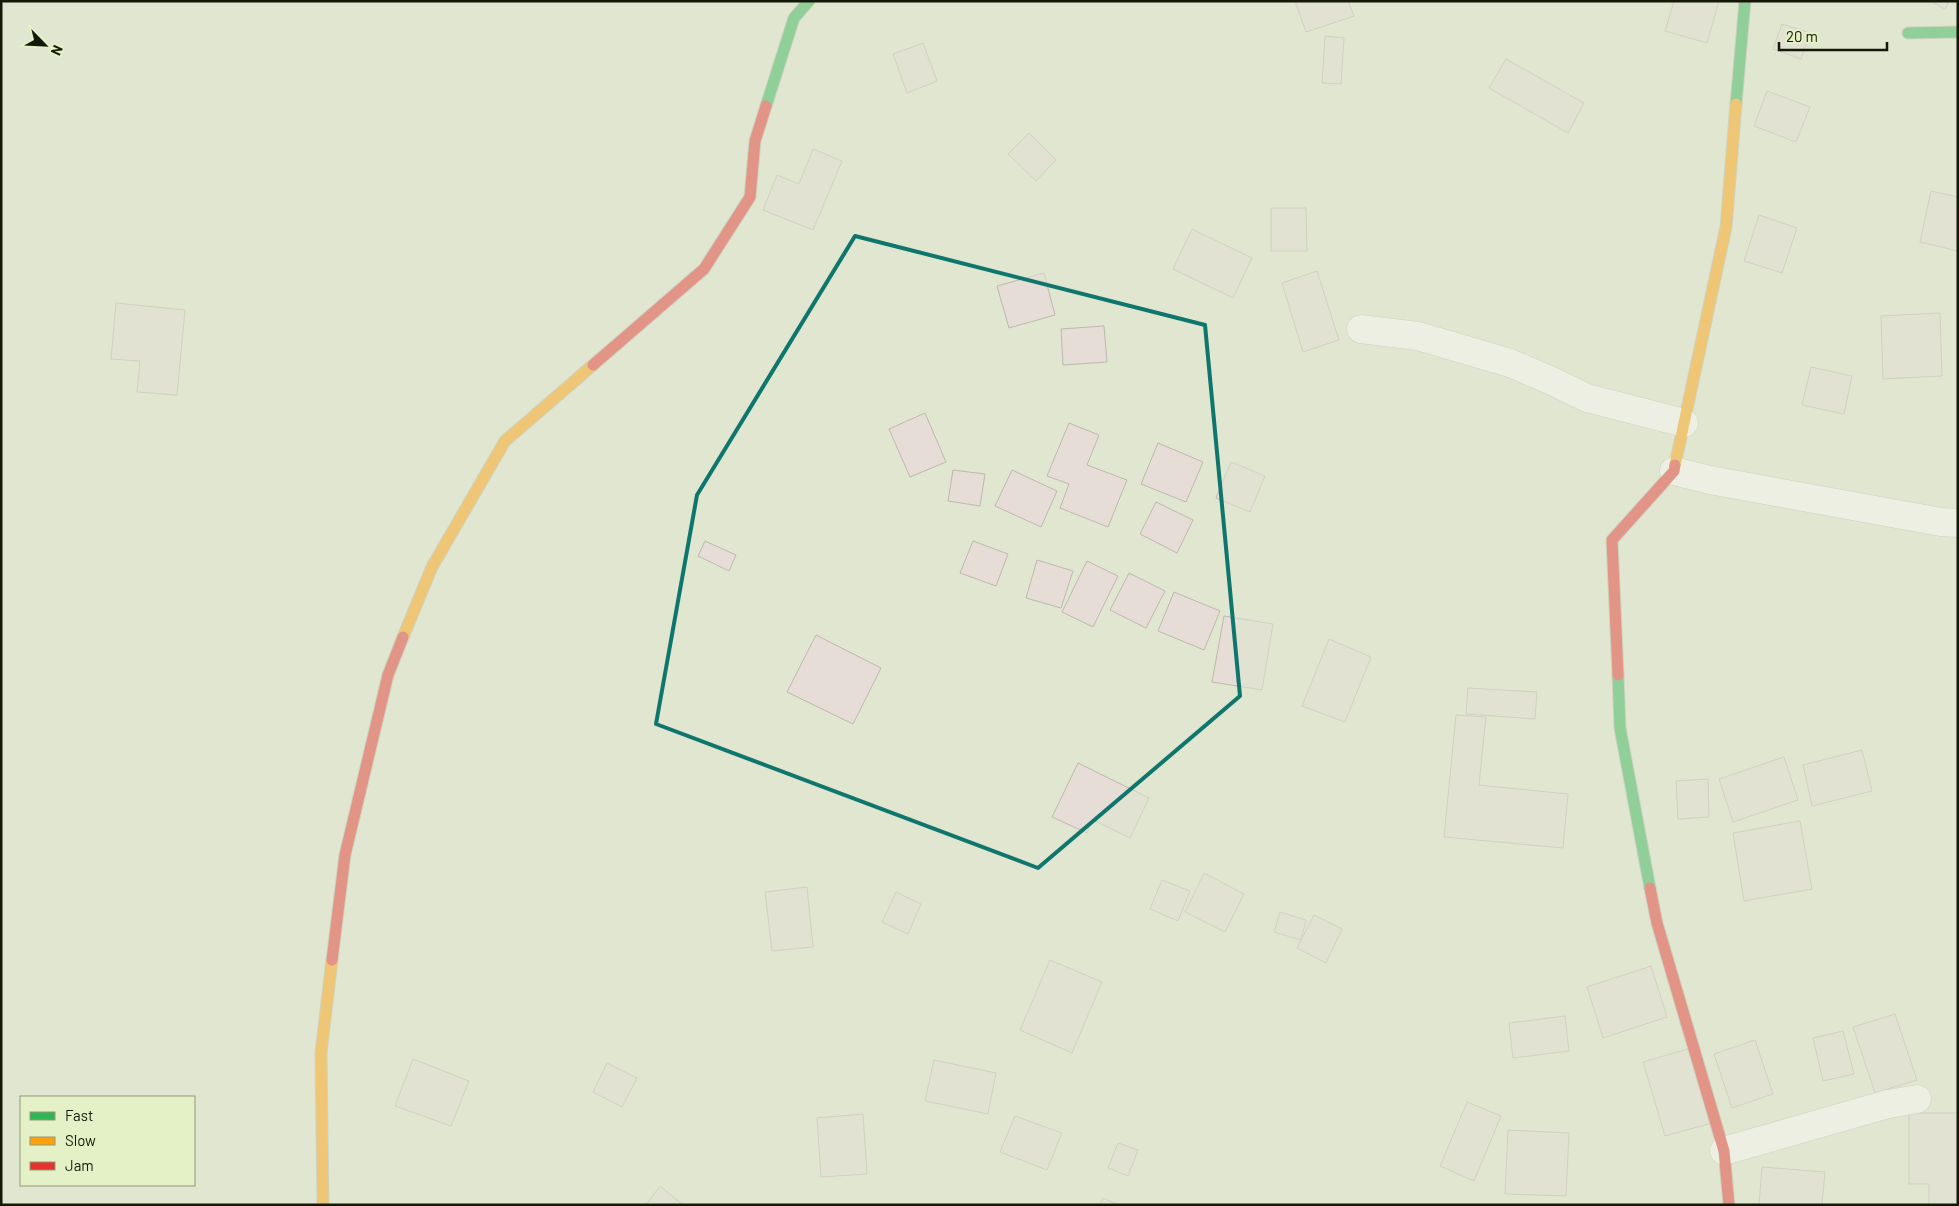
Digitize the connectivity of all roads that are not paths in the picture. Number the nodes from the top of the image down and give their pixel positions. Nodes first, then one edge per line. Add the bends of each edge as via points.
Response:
1 (809, 1) edge
2 (1746, 1) edge
3 (1958, 32) edge
4 (1908, 33) dead end
5 (1361, 329) dead end
6 (1684, 423) junction
7 (1674, 471) junction
8 (1958, 523) edge
9 (1917, 1099) dead end
10 (1724, 1151) junction
11 (323, 1205) edge
12 (1729, 1205) edge

1 - 11 street via 794,18 755,141 750,197 704,270 505,441 432,567 388,674 345,855 322,1054
2 - 6 street via 1726,227
3 - 4 street
5 - 6 street via 1418,336 1510,363 1587,398
6 - 7 street
7 - 8 street
7 - 10 street via 1612,540 1620,728 1657,923
9 - 10 street via 1888,1104
10 - 12 street

